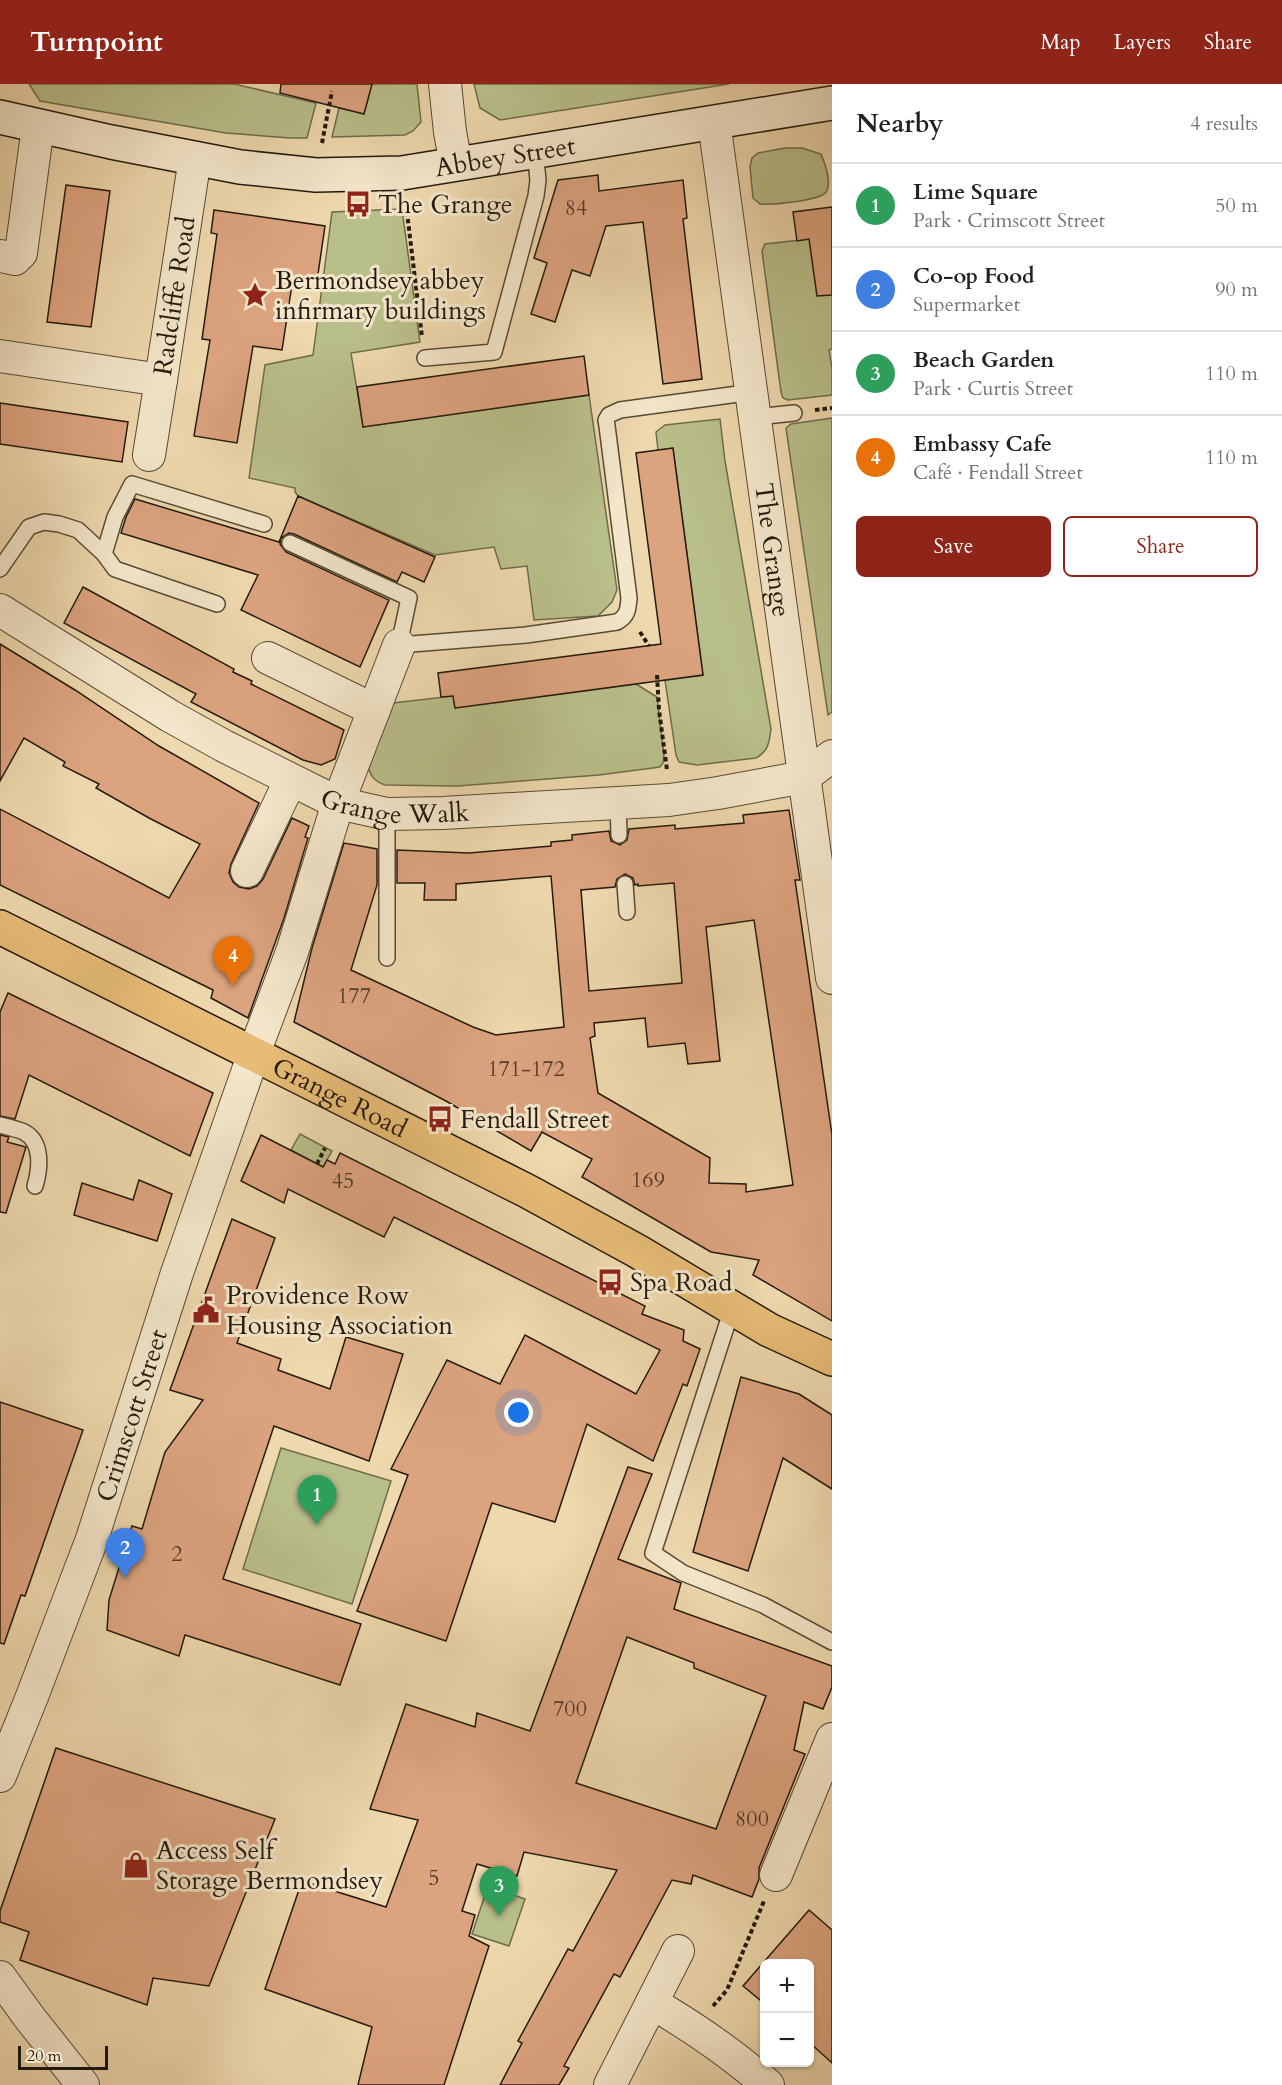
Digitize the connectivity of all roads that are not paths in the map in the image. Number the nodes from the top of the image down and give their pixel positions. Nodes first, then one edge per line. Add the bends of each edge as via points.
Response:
1 (445, 84) edge
2 (832, 103) edge
3 (0, 117) edge
4 (714, 122) junction
5 (38, 126) junction
6 (535, 151) junction
7 (195, 158) junction
8 (456, 164) junction
9 (0, 256) edge
10 (0, 356) edge
11 (425, 358) road end
12 (161, 380) junction
13 (754, 404) junction
14 (794, 412) dead end
15 (149, 455) dead end
16 (264, 524) dead end
17 (290, 543) dead end
18 (104, 554) junction
19 (0, 569) edge
20 (217, 604) dead end
21 (0, 610) edge
22 (399, 645) junction
23 (268, 658) dead end
24 (374, 710) junction
25 (832, 756) edge
26 (804, 777) junction
27 (290, 781) junction
28 (618, 802) junction
29 (338, 803) junction
30 (387, 814) junction
31 (619, 835) dead end
32 (247, 871) dead end
33 (625, 884) dead end
34 (627, 912) dead end
35 (0, 927) edge
36 (387, 958) dead end
37 (832, 978) edge
38 (254, 1053) junction
39 (0, 1125) edge
40 (35, 1186) dead end
41 (732, 1309) junction
42 (832, 1359) edge
43 (832, 1642) edge
44 (832, 1739) edge
45 (0, 1776) edge
46 (776, 1875) road end
47 (678, 1951) dead end
48 (0, 1977) edge
49 (652, 2003) junction
50 (83, 2085) edge
51 (610, 2085) edge
52 (768, 2085) edge

1 - 8 street
2 - 4 main road, Abbey Street
3 - 5 main road, Abbey Street
4 - 6 main road, Abbey Street
4 - 13 street, The Grange
5 - 7 main road, Abbey Street
5 - 9 street via 21,253 15,259
6 - 8 main road, Abbey Street
6 - 11 lane via 536,196 494,352
7 - 8 main road, Abbey Street via 326,176 402,173
7 - 12 street, Radcliffe Road
10 - 12 street, Radcliffe Road
12 - 15 street
13 - 14 lane
13 - 22 lane via 620,411 609,415 607,426 629,598 624,618 526,635
13 - 26 street, The Grange
16 - 18 lane via 132,484 115,517
17 - 22 lane via 410,598
18 - 19 lane via 78,530 44,522 29,527
18 - 20 lane via 115,569
21 - 27 street, Grange Walk via 170,717
22 - 24 street
23 - 24 street
24 - 29 street
25 - 26 street, Grange Walk
26 - 28 street, Grange Walk via 669,800
26 - 37 street, The Grange
27 - 29 street, Grange Walk
27 - 32 street
28 - 30 street, Grange Walk
28 - 31 lane
29 - 30 street, Grange Walk
29 - 38 street via 292,952
30 - 36 lane
33 - 34 lane
35 - 38 main road, Grange Road
38 - 41 main road, Grange Road via 527,1191
38 - 45 street, Crimscott Street via 177,1273 92,1539
39 - 40 lane via 26,1133 34,1143 40,1169
41 - 42 main road, Grange Road
41 - 43 lane via 653,1553 683,1573 763,1605
44 - 46 street
47 - 49 street
48 - 50 street
49 - 51 street
49 - 52 street via 694,2027

